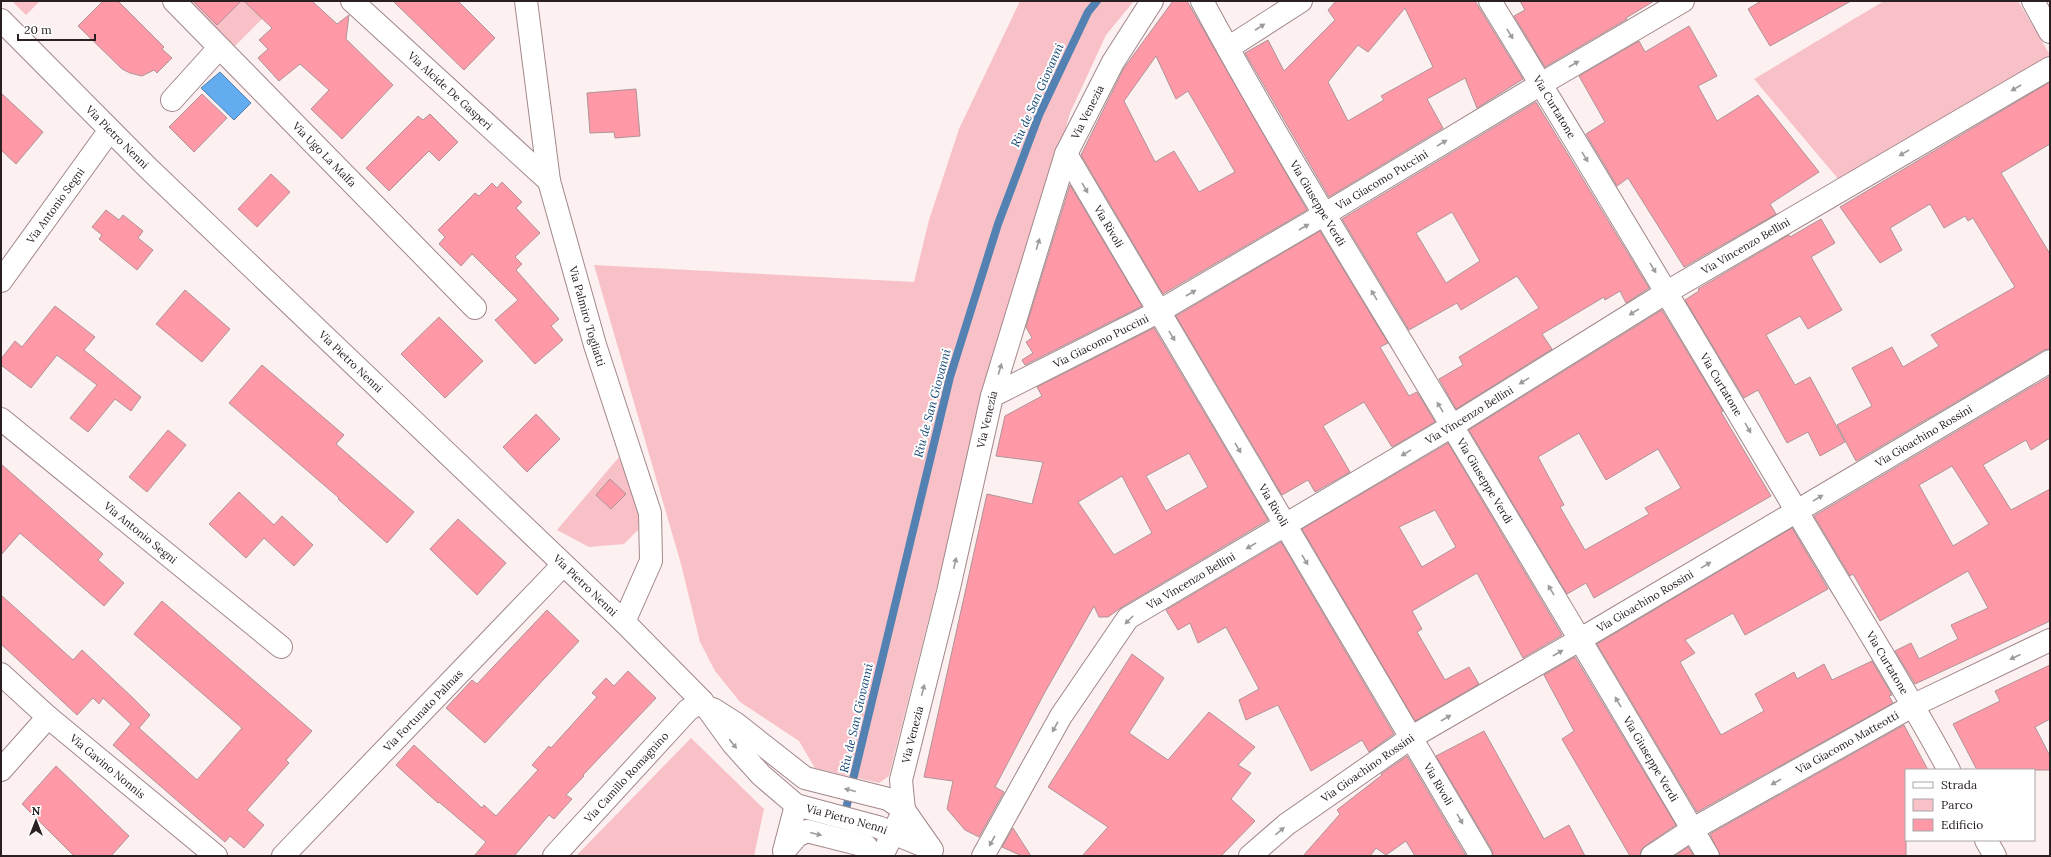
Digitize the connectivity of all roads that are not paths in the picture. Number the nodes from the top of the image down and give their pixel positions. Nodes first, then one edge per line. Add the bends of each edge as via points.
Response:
1 (174, 1) edge
2 (352, 1) edge
3 (526, 1) edge
4 (1152, 1) edge
5 (1202, 1) edge
6 (1301, 1) edge
7 (1490, 1) edge
8 (1683, 1) edge
9 (2033, 1) edge
10 (1, 20) edge
11 (2050, 32) edge
12 (219, 48) junction
13 (1228, 48) junction
14 (2050, 68) edge
15 (1541, 84) junction
16 (172, 100) dead end
17 (110, 130) junction
18 (1066, 154) junction
19 (549, 181) junction
20 (1325, 214) junction
21 (1, 281) edge
22 (1667, 292) junction
23 (475, 308) dead end
24 (1158, 312) junction
25 (2050, 361) edge
26 (992, 396) junction
27 (1, 419) edge
28 (1452, 426) junction
29 (1796, 511) junction
30 (1285, 526) junction
31 (563, 565) junction
32 (624, 622) junction
33 (1581, 639) junction
34 (2050, 640) edge
35 (281, 647) dead end
36 (1, 674) edge
37 (702, 701) junction
38 (1914, 705) junction
39 (48, 717) junction
40 (1412, 737) junction
41 (1948, 769) edge
42 (1, 770) edge
43 (896, 804) junction
44 (798, 806) junction
45 (1692, 829) junction
46 (886, 830) junction
47 (1987, 841) edge
48 (560, 852) edge
49 (933, 852) edge
50 (784, 853) edge
51 (216, 856) edge
52 (283, 856) edge
53 (873, 856) edge
54 (882, 856) edge
55 (983, 856) edge
56 (1250, 856) edge
57 (1481, 856) edge
58 (1652, 856) edge
59 (1708, 856) edge
60 (1995, 856) edge

1 - 12 street, Via Ugo La Malfa
2 - 19 street, Via Alcide De Gasperi
3 - 19 street, Via Palmiro Togliatti
4 - 18 street, Via Venezia via 1113,62
5 - 13 street, Via Giuseppe Verdi
13 -> 6 street
7 -> 15 street, Via Curtatone
15 -> 8 street, Via Giacomo Puccini
9 - 11 street
10 - 17 street, Via Pietro Nenni
12 - 16 street
12 - 23 street, Via Ugo La Malfa
13 - 20 street, Via Giuseppe Verdi
14 -> 22 street, Via Vincenzo Bellini
20 -> 15 street, Via Giacomo Puccini
15 -> 22 street, Via Curtatone
17 - 21 street, Via Antonio Segni
17 - 31 street, Via Pietro Nenni
18 -> 24 street, Via Rivoli
26 -> 18 street, Via Venezia
19 - 32 street, Via Palmiro Togliatti via 596,345 650,513 651,561
24 -> 20 street, Via Giacomo Puccini
28 -> 20 street, Via Giuseppe Verdi
22 -> 28 street, Via Vincenzo Bellini
22 -> 29 street, Via Curtatone
24 - 26 street, Via Giacomo Puccini
24 -> 30 street, Via Rivoli
29 -> 25 street, Via Gioachino Rossini
43 -> 26 street, Via Venezia via 948,592
27 - 35 street, Via Antonio Segni
28 -> 30 street, Via Vincenzo Bellini
33 -> 28 street, Via Giuseppe Verdi
33 -> 29 street, Via Gioachino Rossini
29 - 38 street, Via Curtatone
30 -> 40 street, Via Rivoli
30 -> 55 street, Via Vincenzo Bellini via 1128,618 1061,716
31 - 32 street, Via Pietro Nenni
31 - 52 street, Via Fortunato Palmas
32 - 37 street, Via Pietro Nenni
40 -> 33 street, Via Gioachino Rossini
45 -> 33 street, Via Giuseppe Verdi
34 -> 38 street, Via Giacomo Matteotti
36 - 39 street, Via Gavino Nonnis
43 -> 37 street, Via Pietro Nenni via 805,778 735,723
37 -> 44 street, Via Pietro Nenni via 733,744 761,775
37 - 48 street, Via Camillo Romagnino via 688,710
38 - 41 street, Via Curtatone
38 -> 45 street, Via Giacomo Matteotti
39 - 42 street
39 - 51 street, Via Gavino Nonnis
56 -> 40 street, Via Gioachino Rossini via 1287,824
40 -> 57 street, Via Rivoli
43 - 46 street, Via Venezia
43 - 49 street
44 - 46 street, Via Pietro Nenni
44 - 50 street
45 - 58 street, Via Giacomo Matteotti
45 - 59 street, Via Giuseppe Verdi
46 - 49 street, Via Pietro Nenni
46 - 54 street, Via Venezia
47 - 60 street
50 -> 53 street via 797,836 807,831 866,846

